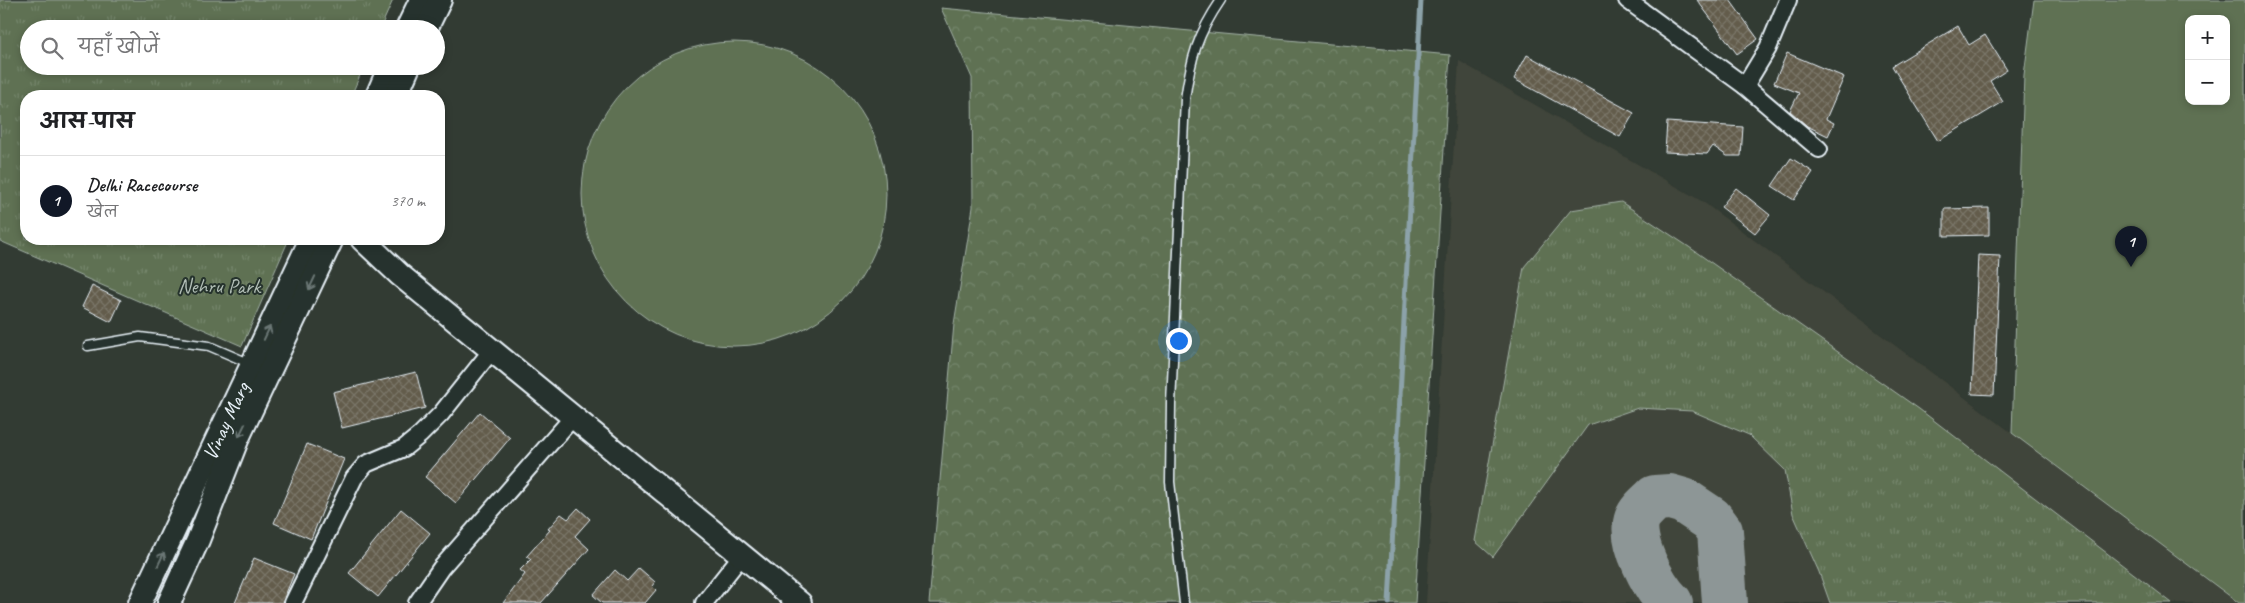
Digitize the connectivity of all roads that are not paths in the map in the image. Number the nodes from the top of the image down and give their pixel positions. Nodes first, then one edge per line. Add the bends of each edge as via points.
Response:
1 (421, 0) edge
2 (440, 0) edge
3 (1221, 0) edge
4 (1627, 0) edge
5 (1788, 0) edge
6 (412, 20) edge
7 (430, 20) edge
8 (386, 75) edge
9 (405, 75) edge
10 (1745, 86) junction
11 (379, 90) edge
12 (399, 90) edge
13 (1819, 149) dead end
14 (308, 245) edge
15 (329, 245) edge
16 (368, 245) edge
17 (88, 346) dead end
18 (492, 350) junction
19 (252, 364) junction
20 (573, 416) junction
21 (742, 555) junction
22 (140, 603) edge
23 (169, 603) edge
24 (293, 603) edge
25 (417, 603) edge
26 (704, 603) edge
27 (800, 603) edge
28 (1184, 603) edge

1 - 6 main road
2 - 7 main road
3 - 28 lane via 1207,21 1191,60 1185,99 1170,482
4 - 10 street
5 - 10 street via 1768,48
8 - 11 main road
9 - 12 main road
10 - 13 street
19 -> 14 main road, Vinay Marg
15 -> 23 main road, Vinay Marg via 237,440 198,540
16 - 18 main road
17 - 19 lane via 140,337 209,346
18 - 20 main road
18 - 24 street via 420,435 404,448 366,464 354,478
22 -> 19 main road, Vinay Marg
20 - 21 main road
20 - 25 street via 441,568
21 - 26 street
21 - 27 main road

